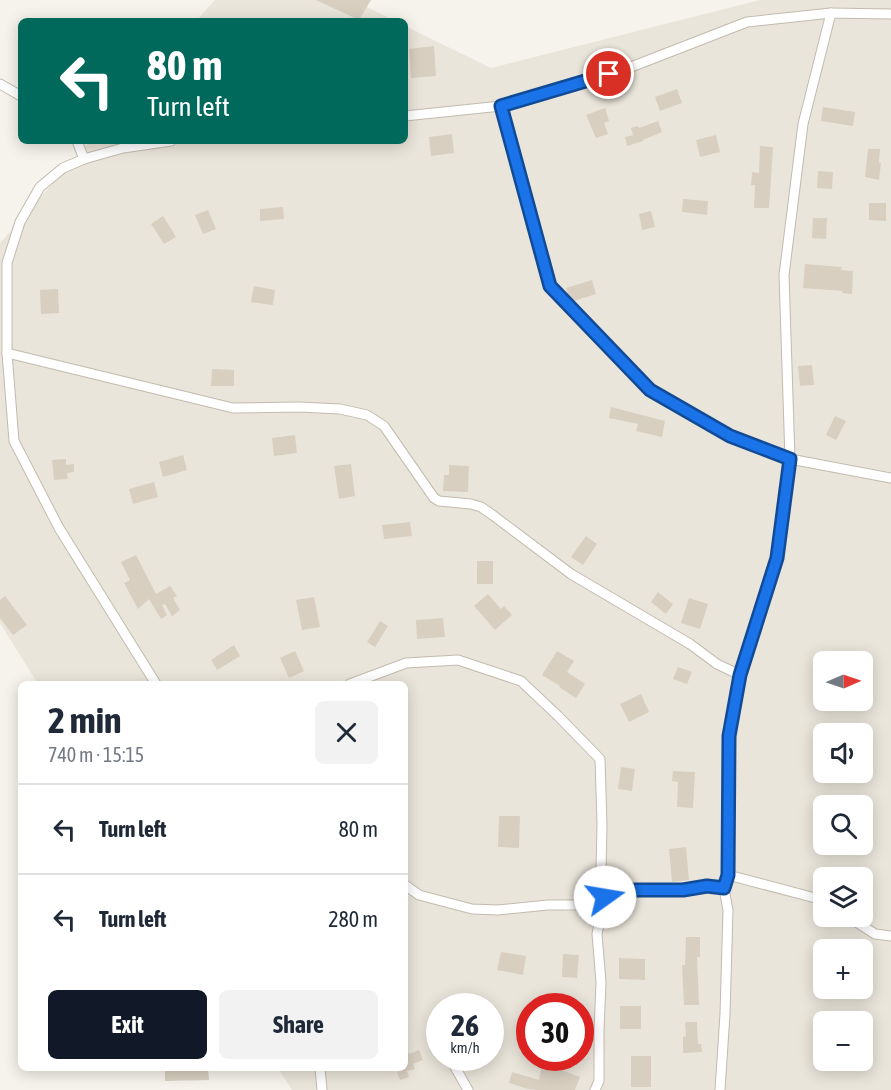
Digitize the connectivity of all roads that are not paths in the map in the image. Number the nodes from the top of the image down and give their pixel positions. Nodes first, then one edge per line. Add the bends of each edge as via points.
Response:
1 (831, 13) junction
2 (891, 14) edge
3 (0, 84) edge
4 (18, 94) edge
5 (501, 106) junction
6 (408, 116) edge
7 (78, 144) edge
8 (150, 144) edge
9 (84, 159) junction
10 (7, 353) junction
11 (790, 459) junction
12 (891, 478) edge
13 (740, 675) junction
14 (154, 681) edge
15 (358, 681) edge
16 (728, 875) junction
17 (408, 887) edge
18 (724, 888) junction
19 (605, 897) junction
20 (813, 897) edge
21 (864, 927) edge
22 (891, 936) edge
23 (320, 1071) edge
24 (457, 1071) edge
25 (322, 1090) edge
26 (468, 1090) edge
27 (595, 1090) edge
28 (720, 1090) edge

1 - 2 street
1 - 5 street via 747,22 631,67
1 - 11 street via 803,124 784,275
3 - 4 street
5 - 6 street
5 - 11 street via 550,286 650,390 730,436
7 - 9 street
8 - 9 street
9 - 10 street via 63,168 40,187 20,222 7,263
10 - 13 street via 233,408 340,409 367,415 384,426 434,498 481,507 571,574
10 - 14 street via 14,441 59,528
11 - 12 street
11 - 13 street via 777,558
13 - 16 street via 729,736
15 - 19 street via 406,663 458,660 520,681 600,759 601,871
16 - 18 street
16 - 20 street
17 - 19 street via 419,895 472,909 576,905
18 - 19 street via 634,890
18 - 28 street via 728,910
19 - 27 street via 597,934 601,982 599,1081
21 - 22 street via 875,934
23 - 25 street
24 - 26 street

